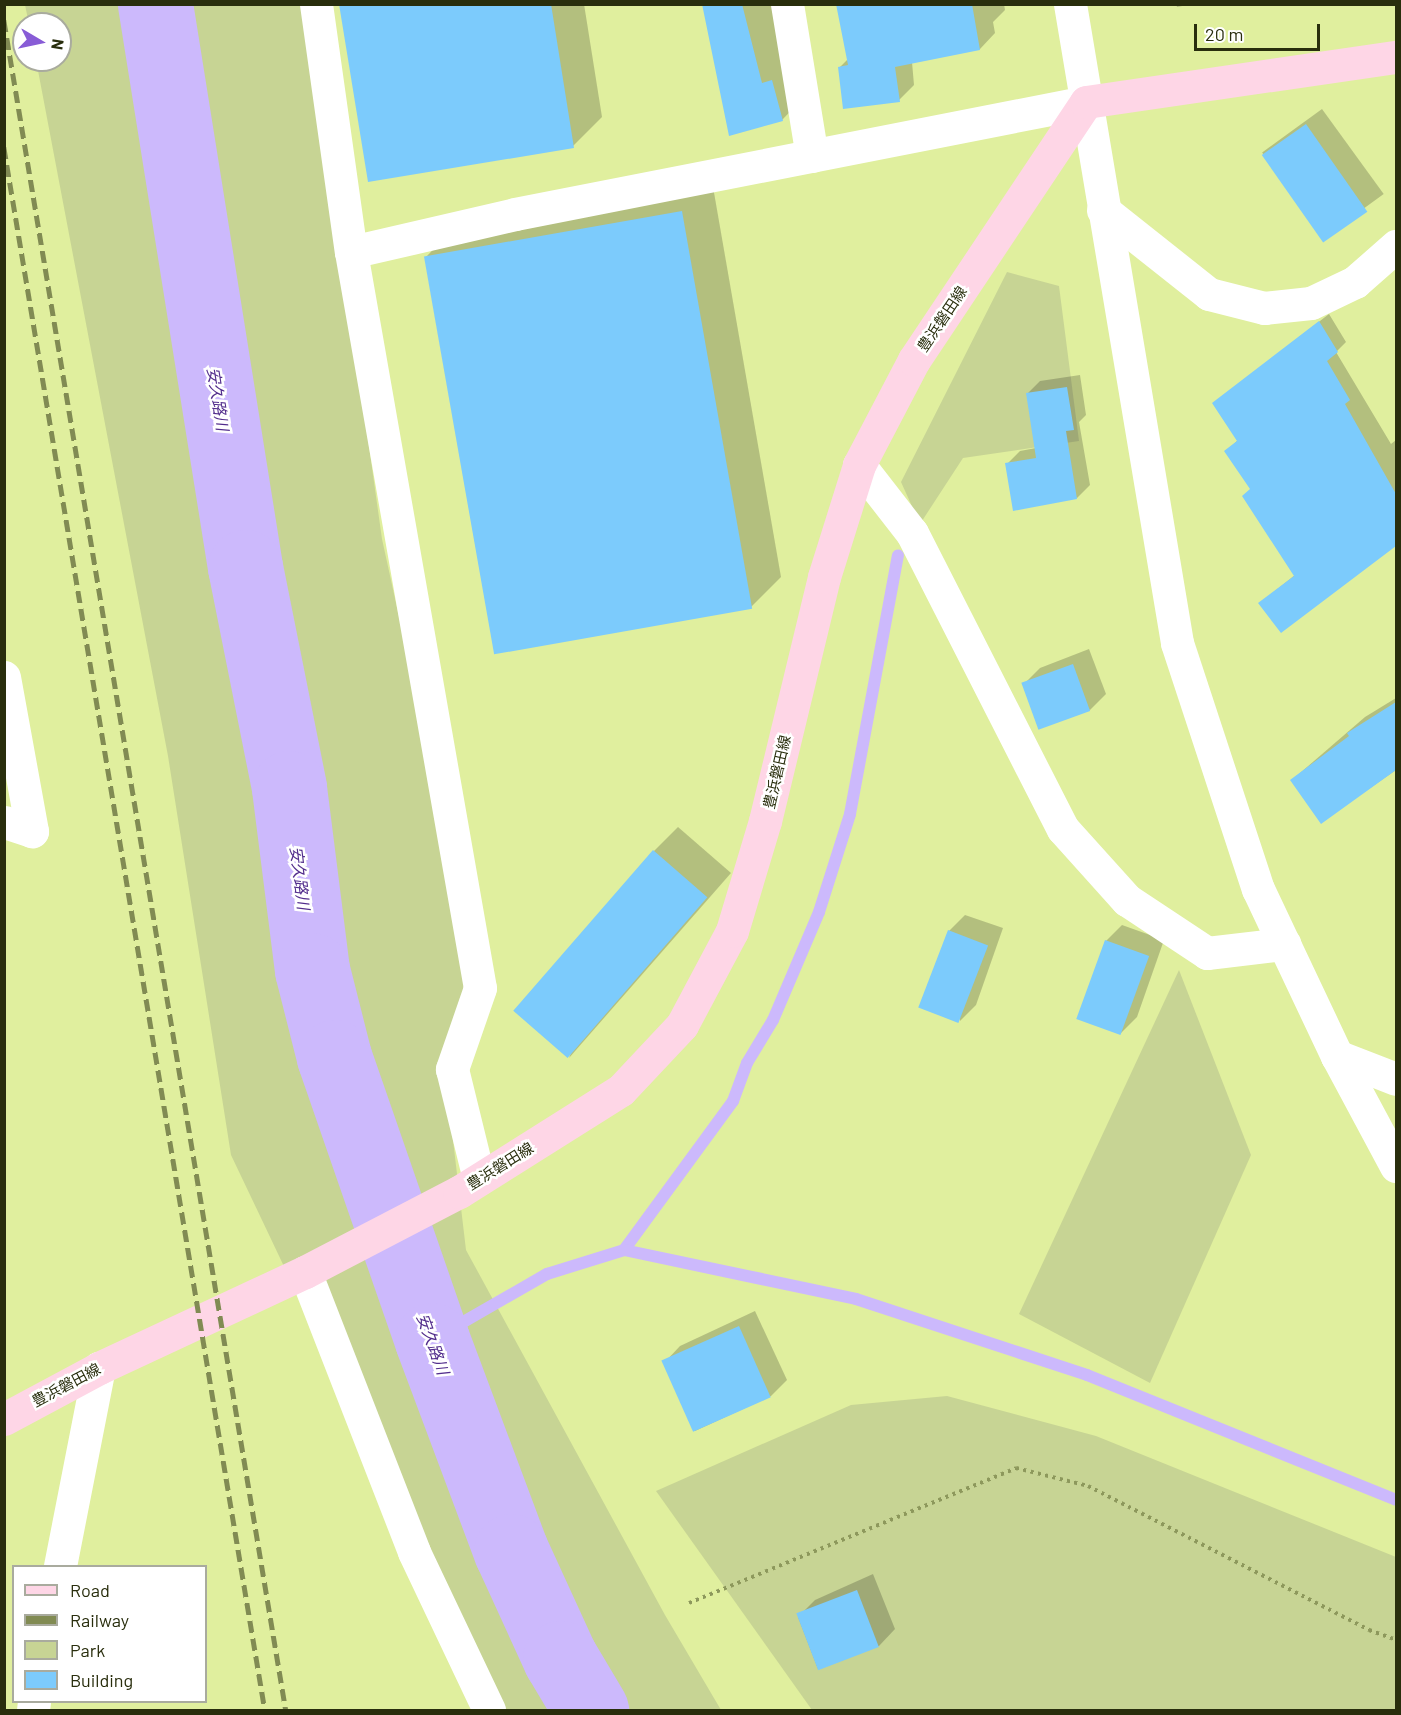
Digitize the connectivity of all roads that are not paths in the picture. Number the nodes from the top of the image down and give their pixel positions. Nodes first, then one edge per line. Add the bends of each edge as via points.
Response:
1 (316, 4) edge
2 (787, 4) edge
3 (1070, 4) edge
4 (1396, 57) edge
5 (1086, 102) junction
6 (812, 156) junction
7 (1104, 210) junction
8 (1396, 246) edge
9 (351, 252) junction
10 (859, 465) junction
11 (4, 677) edge
12 (4, 822) edge
13 (1284, 944) junction
14 (1337, 1056) junction
15 (1396, 1079) edge
16 (1396, 1166) edge
17 (469, 1186) junction
18 (305, 1272) junction
19 (99, 1368) junction
20 (4, 1419) edge
21 (60, 1565) edge
22 (489, 1710) edge

1 - 9 street
2 - 6 street
3 - 5 street
4 - 5 main road
5 - 6 street
5 - 7 street
5 - 10 main road, 豊浜磐田線 via 914,360
6 - 9 street via 515,214
7 - 8 street via 1209,294 1264,308 1311,303 1355,282
7 - 13 street via 1177,643 1258,889
9 - 17 street via 480,988 452,1069
10 - 13 street via 912,533 1063,829 1127,900 1207,953
10 - 17 main road, 豊浜磐田線 via 824,578 765,821 732,932 682,1025 621,1090
11 - 12 street via 32,831
13 - 14 street
14 - 15 street
14 - 16 street
17 - 18 main road, 豊浜磐田線
18 - 19 main road, 豊浜磐田線
18 - 22 street via 414,1552
19 - 20 main road, 豊浜磐田線
19 - 21 street

